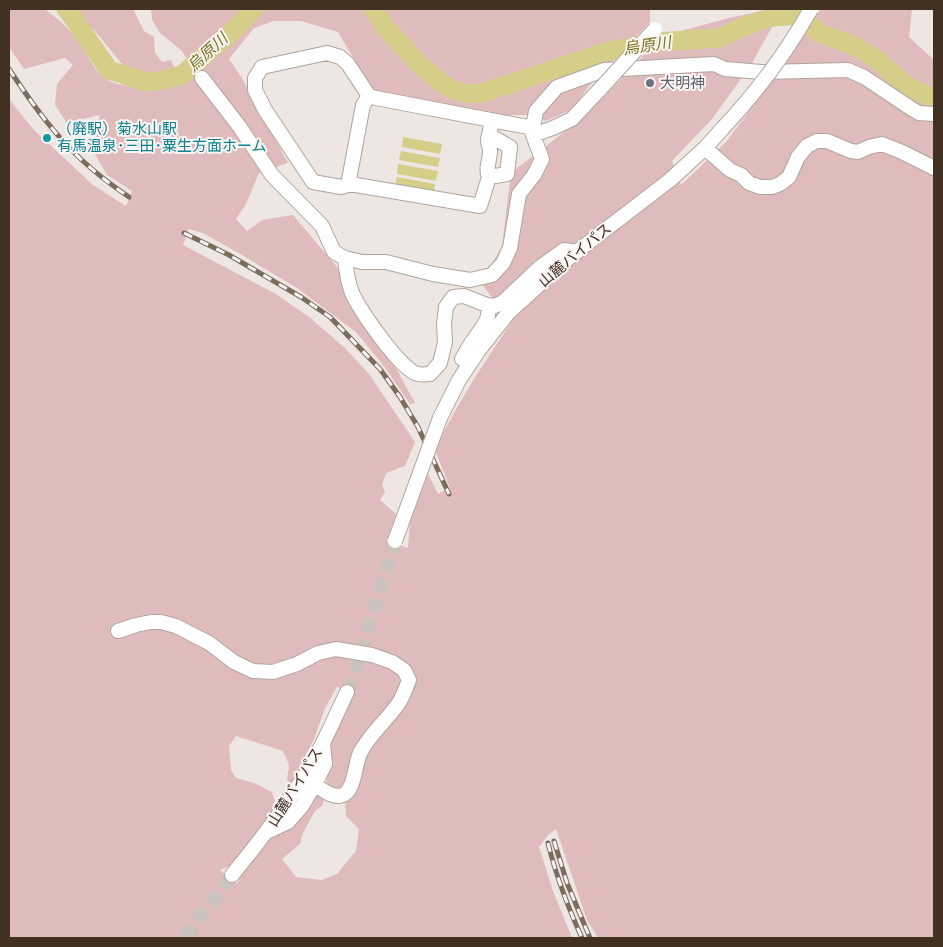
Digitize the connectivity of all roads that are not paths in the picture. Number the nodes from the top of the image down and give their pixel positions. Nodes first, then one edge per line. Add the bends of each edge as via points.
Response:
1 (811, 9) edge
2 (655, 29) dead end
3 (202, 78) dead end
4 (369, 96) junction
5 (934, 114) edge
6 (492, 120) junction
7 (533, 131) junction
8 (489, 135) junction
9 (705, 148) junction
10 (934, 168) edge
11 (489, 177) junction
12 (348, 185) junction
13 (577, 252) junction
14 (345, 258) junction
15 (487, 305) junction
16 (459, 380) junction
17 (395, 540) tunnel mouth
18 (118, 631) dead end
19 (347, 692) tunnel mouth
20 (323, 743) junction
21 (315, 784) junction
22 (266, 833) junction
23 (232, 875) tunnel mouth

1 - 9 street, 山麓バイパス, bridge via 766,79
2 - 7 street, bridge via 572,118 553,128
3 - 14 street via 272,175 322,226 334,252
4 - 6 street
4 - 12 street via 363,105
4 - 12 street via 348,64 327,53 262,68 255,78 255,90 265,110 313,182 341,187
5 - 7 street via 919,113 848,70 761,72 725,69 714,64 604,70 557,87 536,111
6 - 7 street
6 - 8 street
7 - 14 street via 542,159 519,194 510,248 492,275 470,280 386,262
8 - 11 street
8 - 11 street via 510,148 507,174
9 - 10 street via 730,170 760,187 772,187 789,177 798,157 807,146 817,141 858,152 882,144
9 - 13 street, 山麓バイパス via 670,180
11 - 12 street via 480,206
13 - 15 street via 564,250 539,268 503,302
13 - 16 street, 山麓バイパス via 509,312
14 - 15 street via 353,293 374,329 406,368 417,374 430,374 440,363 445,342 446,307 453,297 464,296
15 - 16 street via 490,311 486,323 459,362
16 - 17 street, 山麓バイパス, bridge via 440,418
18 - 21 street via 151,622 176,626 253,671 273,672 336,649 372,655 404,670 409,680 405,691 360,754 349,789 340,796 324,792
19 - 20 street, 山麓バイパス
20 - 21 street via 325,764
20 - 22 street, 山麓バイパス
21 - 22 street via 288,822
22 - 23 street, 山麓バイパス

